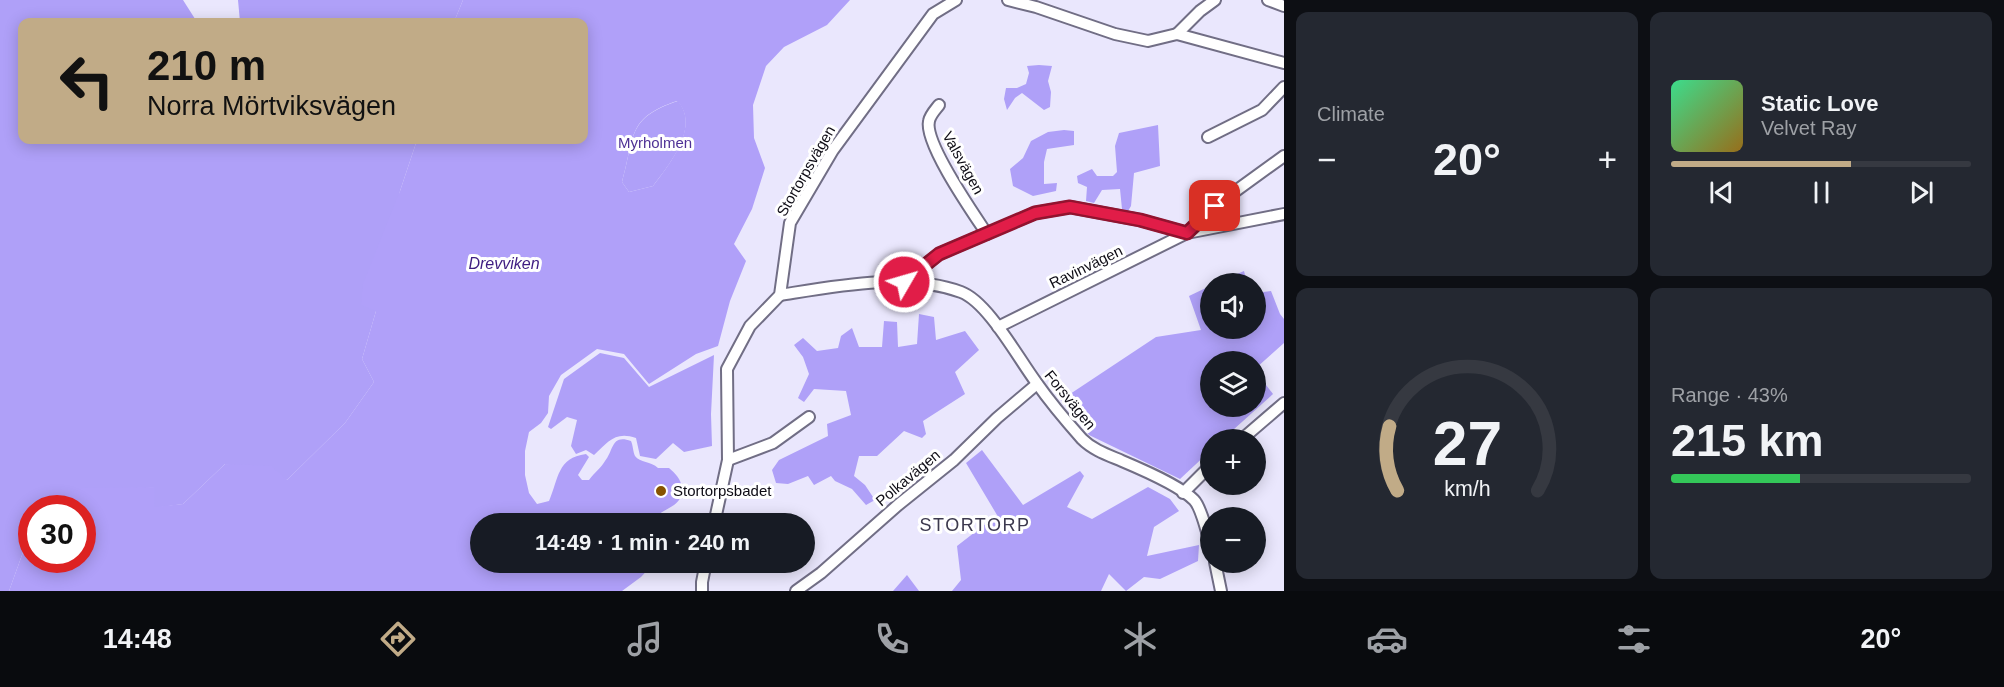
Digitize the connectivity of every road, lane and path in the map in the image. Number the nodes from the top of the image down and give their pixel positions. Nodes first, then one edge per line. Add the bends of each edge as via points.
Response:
1 (956, 0) edge
2 (1008, 0) edge
3 (1215, 0) edge
4 (1268, 0) edge
5 (1284, 6) edge
6 (1177, 34) junction
7 (1284, 63) edge
8 (1284, 87) edge
9 (939, 105) dead end
10 (1208, 137) dead end
11 (1284, 156) edge
12 (1284, 214) edge
13 (1187, 233) junction
14 (987, 234) junction
15 (904, 282) junction
16 (780, 295) junction
17 (998, 327) junction
18 (1037, 384) junction
19 (1283, 406) edge
20 (809, 417) dead end
21 (1255, 429) edge
22 (728, 460) junction
23 (1200, 476) edge
24 (1183, 493) junction
25 (716, 513) edge
26 (1200, 515) edge
27 (704, 573) edge
28 (1217, 573) edge
29 (702, 591) edge
30 (796, 591) edge
31 (1221, 591) edge

1 - 16 street, Stortorpsvägen via 933,14 833,150 790,223
2 - 6 street via 1148,41
3 - 6 street
4 - 5 street
6 - 7 street
8 - 10 street via 1262,110
9 - 14 street, Valsvägen via 929,120 929,134
11 - 13 street via 1215,206
12 - 13 street
13 - 14 street via 1070,207 1035,213
13 - 17 street, Ravinvägen
14 - 15 street via 939,254
15 - 16 street, Forsvägen via 836,286
15 - 17 street, Forsvägen via 962,292 974,299
16 - 22 street via 750,326 727,369
17 - 18 street, Forsvägen
18 - 24 street, Forsvägen via 1085,442
18 - 30 street, Polkavägen via 954,460
19 - 21 street
20 - 22 street via 773,443
22 - 25 street
23 - 24 street
24 - 26 street, Forsvägen via 1195,501
27 - 29 street
28 - 31 street

